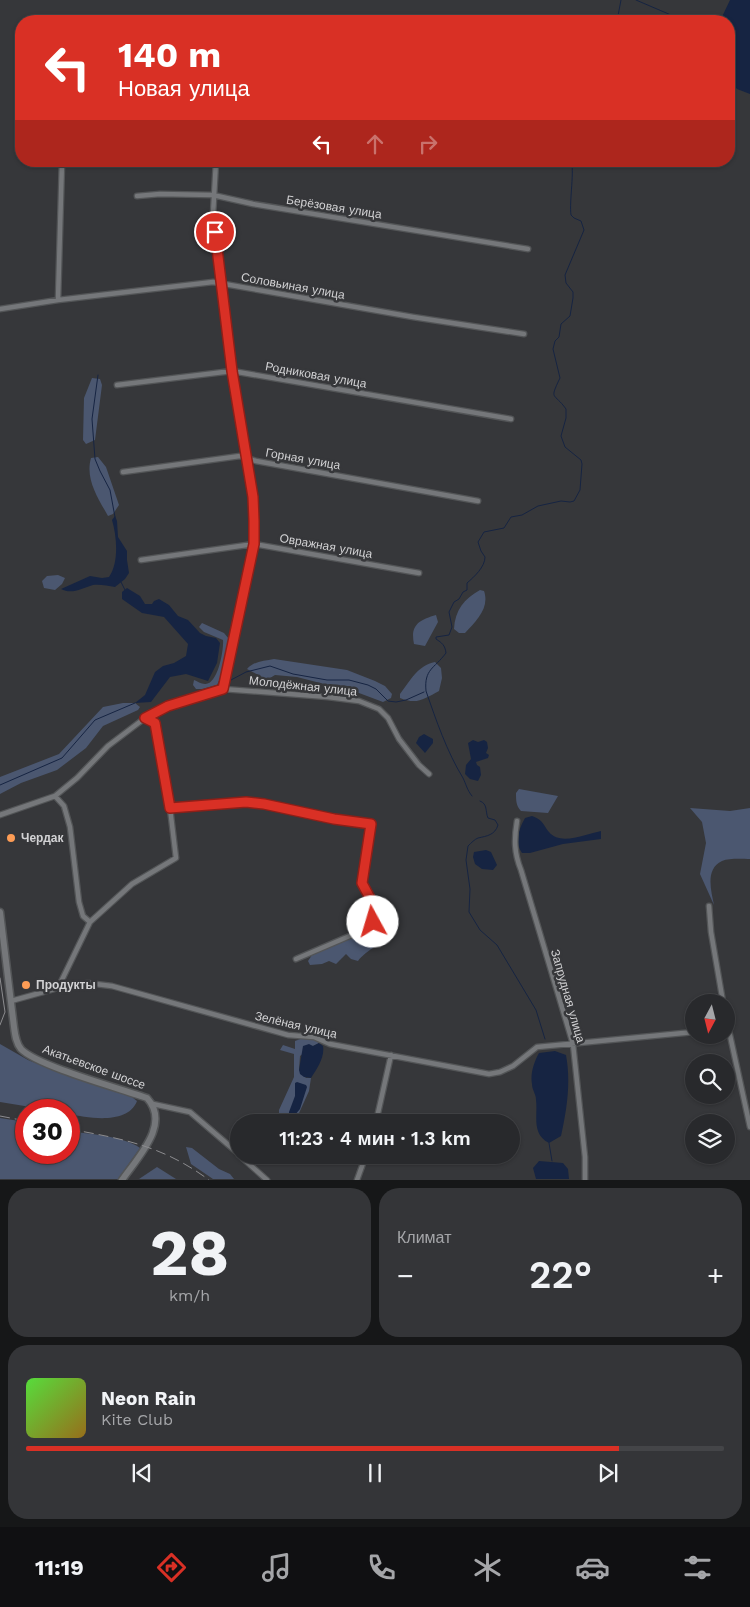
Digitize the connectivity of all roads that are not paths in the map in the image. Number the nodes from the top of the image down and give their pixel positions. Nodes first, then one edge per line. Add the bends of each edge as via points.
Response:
1 (62, 167) edge
2 (216, 167) edge
3 (214, 195) junction
4 (137, 196) dead end
5 (528, 249) dead end
6 (220, 284) junction
7 (58, 300) junction
8 (0, 309) edge
9 (524, 334) dead end
10 (232, 371) junction
11 (117, 385) dead end
12 (511, 419) dead end
13 (247, 458) junction
14 (123, 472) dead end
15 (478, 501) dead end
16 (254, 544) junction
17 (141, 560) dead end
18 (419, 573) dead end
19 (223, 689) junction
20 (145, 718) junction
21 (429, 774) dead end
22 (55, 796) junction
23 (170, 808) junction
24 (0, 815) edge
25 (517, 821) dead end
26 (709, 906) dead end
27 (0, 912) edge
28 (90, 922) junction
29 (296, 959) dead end
30 (58, 988) junction
31 (722, 994) edge
32 (11, 1000) junction
33 (685, 1033) edge
34 (573, 1044) junction
35 (733, 1044) edge
36 (391, 1055) junction
37 (153, 1104) junction
38 (378, 1114) edge
39 (750, 1127) edge
40 (230, 1147) edge
41 (249, 1164) edge
42 (363, 1164) edge
43 (122, 1180) edge
44 (267, 1180) edge
45 (357, 1180) edge
46 (585, 1180) edge

1 - 7 street
2 - 3 street
3 - 4 street, Берёзовая улица
3 - 5 street, Берёзовая улица
3 - 6 street
6 - 7 street, Соловьиная улица via 206,282
6 - 9 street, Соловьиная улица
6 - 10 street
7 - 8 street, Соловьиная улица
10 - 11 street, Родниковая улица
10 - 12 street, Родниковая улица
10 - 13 street
13 - 14 street, Горная улица via 240,456
13 - 15 street, Горная улица
13 - 16 street via 253,497
16 - 17 street, Овражная улица
16 - 18 street, Овражная улица
16 - 19 street
19 - 20 street, Молодёжная улица via 168,706
19 - 21 street, Молодёжная улица via 328,697 379,709 420,767
20 - 22 street, Молодёжная улица via 108,746
20 - 23 street via 155,723
22 - 24 street, Молодёжная улица
22 - 28 street via 64,806 70,827 79,902 83,916
23 - 28 street via 176,858 132,884
23 - 29 street via 246,802 371,824 362,883 374,912 373,922 366,929
25 - 34 street, Запрудная улица via 516,857
26 - 31 street
27 - 32 main road, Акатьевское шоссе
28 - 30 street
30 - 32 street, Зелёная улица
30 - 36 street, Зелёная улица via 87,983 112,986 288,1035 314,1037 330,1044
32 - 37 main road, Акатьевское шоссе via 16,1039 23,1051 66,1070 147,1098
33 - 34 street, Зелёная улица
34 - 36 street, Зелёная улица via 537,1047 513,1066 489,1074
34 - 46 street, Запрудная улица
35 - 39 street
36 - 38 street
37 - 40 street via 190,1112
37 - 43 main road, Акатьевское шоссе via 156,1114 151,1137
41 - 44 street
42 - 45 street

